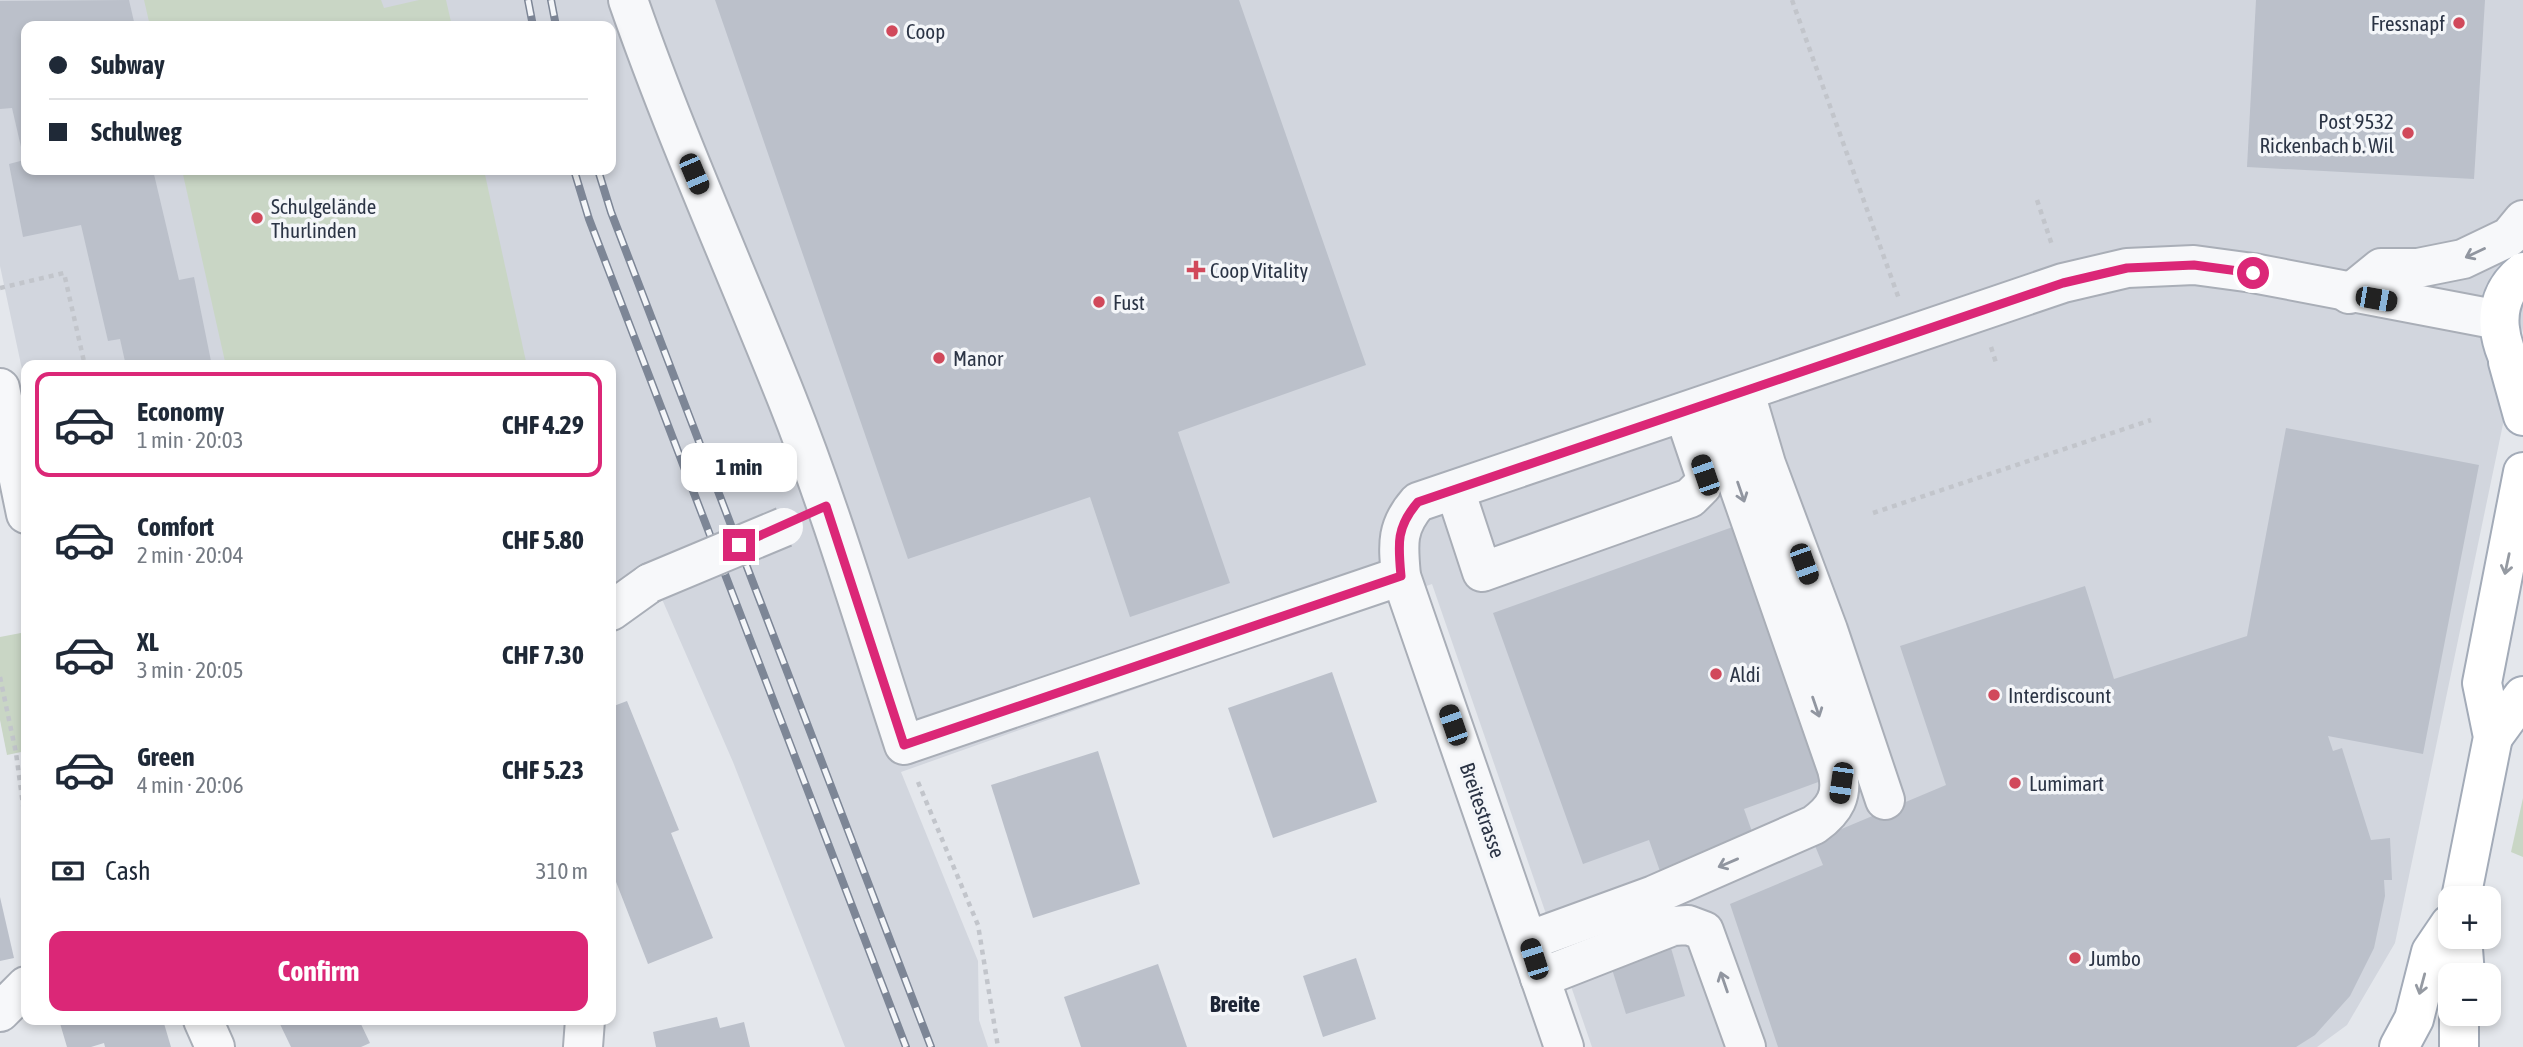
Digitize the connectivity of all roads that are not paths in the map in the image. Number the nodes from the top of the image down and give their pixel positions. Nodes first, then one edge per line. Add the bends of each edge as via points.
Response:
1 (628, 0) edge
2 (2523, 220) edge
3 (2523, 272) edge
4 (2350, 294) junction
5 (2499, 320) junction
6 (2515, 372) edge
7 (0, 388) edge
8 (1713, 403) junction
9 (2523, 416) edge
10 (2523, 472) edge
11 (21, 490) edge
12 (1455, 490) junction
13 (826, 506) junction
14 (1401, 576) junction
15 (616, 607) edge
16 (2523, 696) edge
17 (2493, 737) junction
18 (1885, 800) dead end
19 (2463, 886) edge
20 (1528, 941) junction
21 (2438, 942) edge
22 (1541, 978) junction
23 (21, 991) edge
24 (0, 1012) edge
25 (205, 1025) edge
26 (585, 1025) edge
27 (2459, 1026) edge
28 (215, 1047) edge
29 (583, 1047) edge
30 (1564, 1047) edge
31 (1746, 1047) edge
32 (2399, 1047) edge
33 (2459, 1047) edge

1 - 13 street
2 -> 4 street via 2509,237 2463,259 2418,268 2381,268
3 - 5 main road via 2504,299
4 - 5 street, Breitestrasse
4 - 8 street, Breitestrasse via 2194,265 2127,268 2063,283
5 - 6 main road via 2501,347
6 - 9 main road
7 - 11 street
8 - 12 street, Breitestrasse
8 - 12 street via 1705,475 1690,498 1482,572
8 - 18 street via 1766,464
8 -> 20 street via 1837,769 1839,798 1830,814 1814,825 1654,895
10 -> 17 main road via 2482,683
12 - 14 street, Breitestrasse via 1418,502 1403,519 1398,546
13 - 14 street via 904,745
13 - 15 street, bridge via 650,583
14 - 20 street, Breitestrasse
16 - 17 main road
17 - 19 main road
20 - 22 street, Breitestrasse
21 -> 32 main road via 2431,952 2414,1019
22 - 30 street, Breitestrasse
31 -> 22 street via 1713,949 1704,931 1688,925 1673,926
23 - 24 street
25 - 28 street
26 - 29 street
27 - 33 main road

